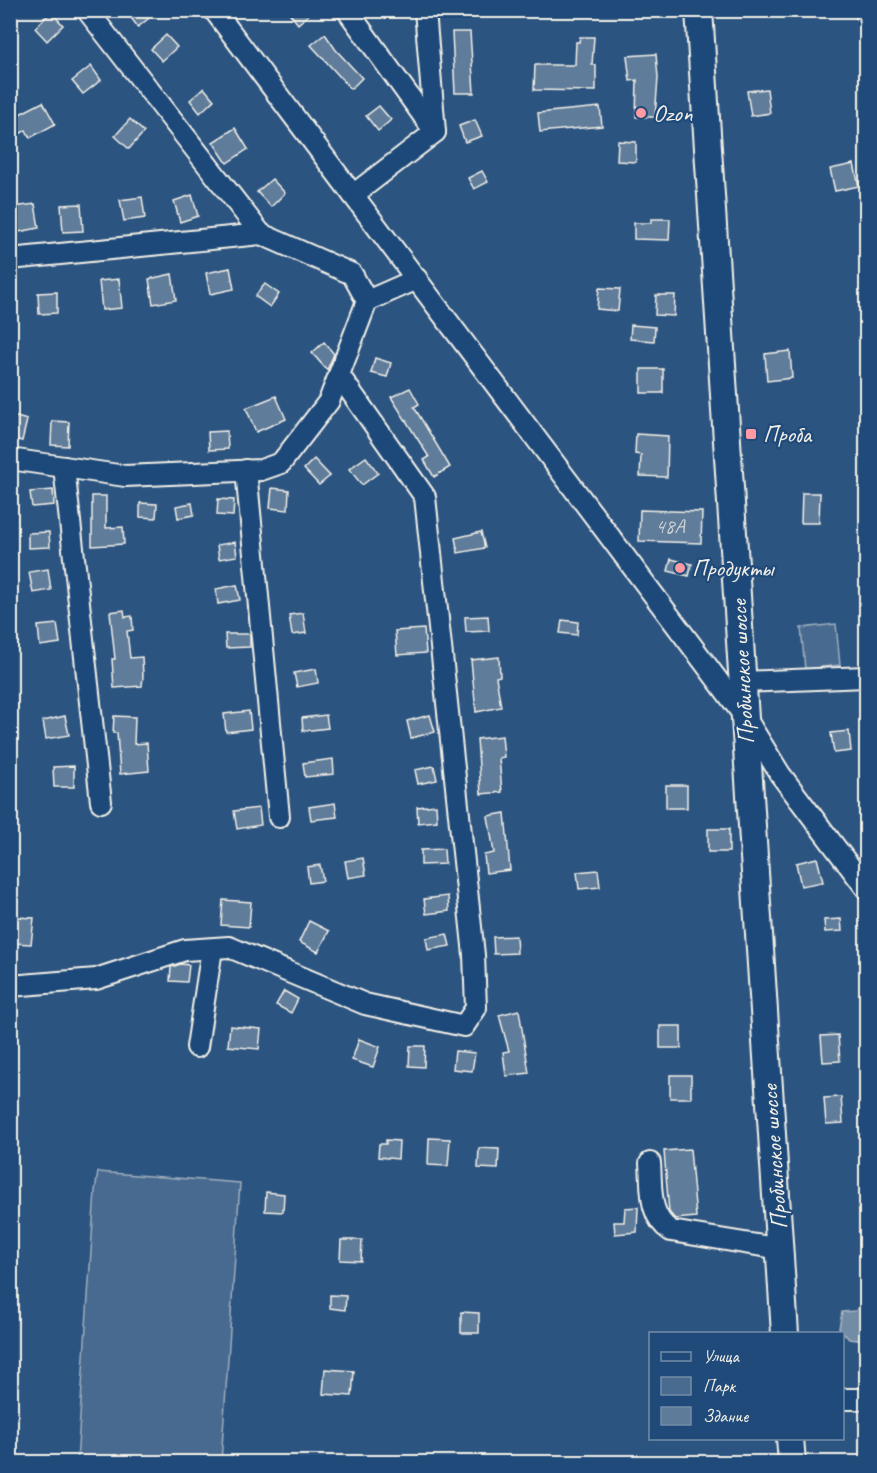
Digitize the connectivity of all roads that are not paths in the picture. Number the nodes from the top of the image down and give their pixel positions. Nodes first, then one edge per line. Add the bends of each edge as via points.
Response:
1 (87, 10) edge
2 (214, 10) edge
3 (347, 10) edge
4 (425, 10) edge
5 (699, 10) edge
6 (435, 132) junction
7 (352, 195) junction
8 (261, 234) junction
9 (10, 260) edge
10 (417, 279) junction
11 (367, 301) junction
12 (339, 375) junction
13 (10, 459) edge
14 (64, 467) junction
15 (246, 470) junction
16 (867, 677) edge
17 (743, 682) junction
18 (745, 717) junction
19 (101, 802) dead end
20 (279, 817) dead end
21 (867, 888) edge
22 (212, 949) junction
23 (10, 986) edge
24 (197, 1047) dead end
25 (650, 1163) dead end
26 (781, 1249) junction
27 (785, 1332) edge
28 (844, 1399) edge
29 (867, 1399) edge
30 (790, 1440) edge
31 (792, 1462) edge

1 - 8 street
2 - 7 street
3 - 6 street
4 - 6 street
5 - 17 main road, Пробинское шоссе
6 - 7 street
7 - 10 street
8 - 9 street
8 - 11 street via 352,274
10 - 11 street
10 - 18 street
11 - 12 street
12 - 15 street via 329,401 281,463
12 - 22 street via 425,497 474,955 476,1008 464,1026 364,1004 229,947
13 - 14 street
14 - 15 street via 125,476
14 - 19 street
15 - 20 street
16 - 17 street
17 - 18 main road, Пробинское шоссе
18 - 21 street via 780,774
18 - 26 main road, Пробинское шоссе
22 - 23 street via 184,950 96,979
22 - 24 street
25 - 26 street via 655,1213 660,1224 671,1231
26 - 27 main road, Пробинское шоссе
28 - 29 street
30 - 31 main road

